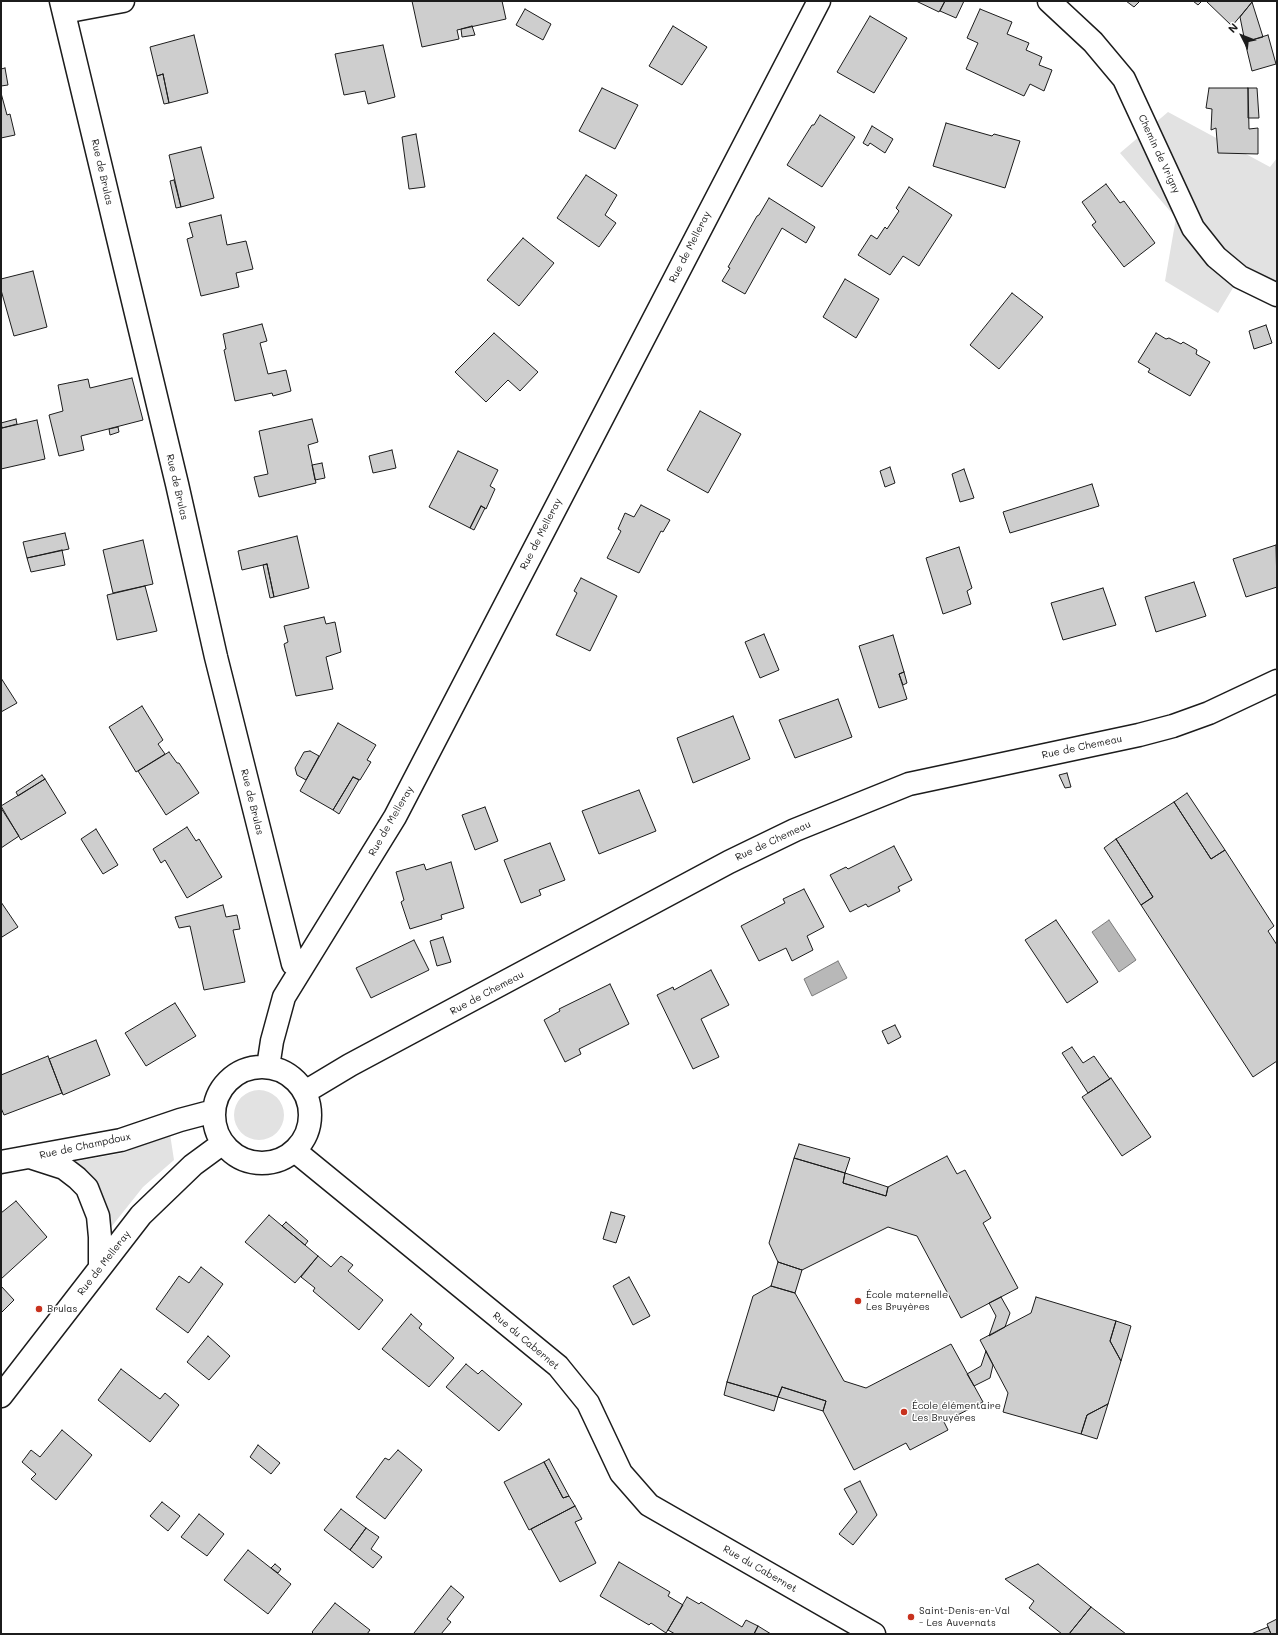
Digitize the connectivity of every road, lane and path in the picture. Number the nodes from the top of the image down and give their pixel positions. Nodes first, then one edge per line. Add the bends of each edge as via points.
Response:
1 (122, 1) edge
2 (819, 1) edge
3 (1049, 1) edge
4 (62, 6) edge
5 (1277, 295) edge
6 (1277, 681) edge
7 (301, 969) junction
8 (268, 1067) junction
9 (305, 1092) junction
10 (214, 1111) junction
11 (223, 1143) junction
12 (295, 1151) junction
13 (30, 1157) junction
14 (1, 1162) edge
15 (100, 1267) junction
16 (1, 1396) edge
17 (874, 1634) edge

1 - 4 street
2 - 7 street, Rue de Melleray via 395,818
3 - 5 street, Chemin de Vrigny via 1093,42 1124,79 1193,228 1216,257 1240,277
4 - 7 street, Rue de Brulas via 220,673 293,964
6 - 9 street, Rue de Chemeau via 1209,713 1173,726 910,784 795,830 729,862 350,1065
7 - 8 street, Rue de Melleray via 284,996
8 - 9 street via 294,1078
8 - 10 street via 253,1067 238,1073 226,1083 217,1096
9 - 12 street via 309,1104 308,1130
10 - 11 street via 216,1128
10 - 13 street, Rue de Champdoux via 121,1140
11 - 12 street via 234,1155 249,1162 280,1160
11 - 15 street, Rue de Melleray via 193,1165 142,1214
12 - 17 street, Rue du Cabernet via 558,1366 588,1403 621,1473 649,1505
13 - 14 street, Rue de Champdoux
13 - 15 street via 64,1168 87,1188 98,1216
15 - 16 street, Rue de Melleray

